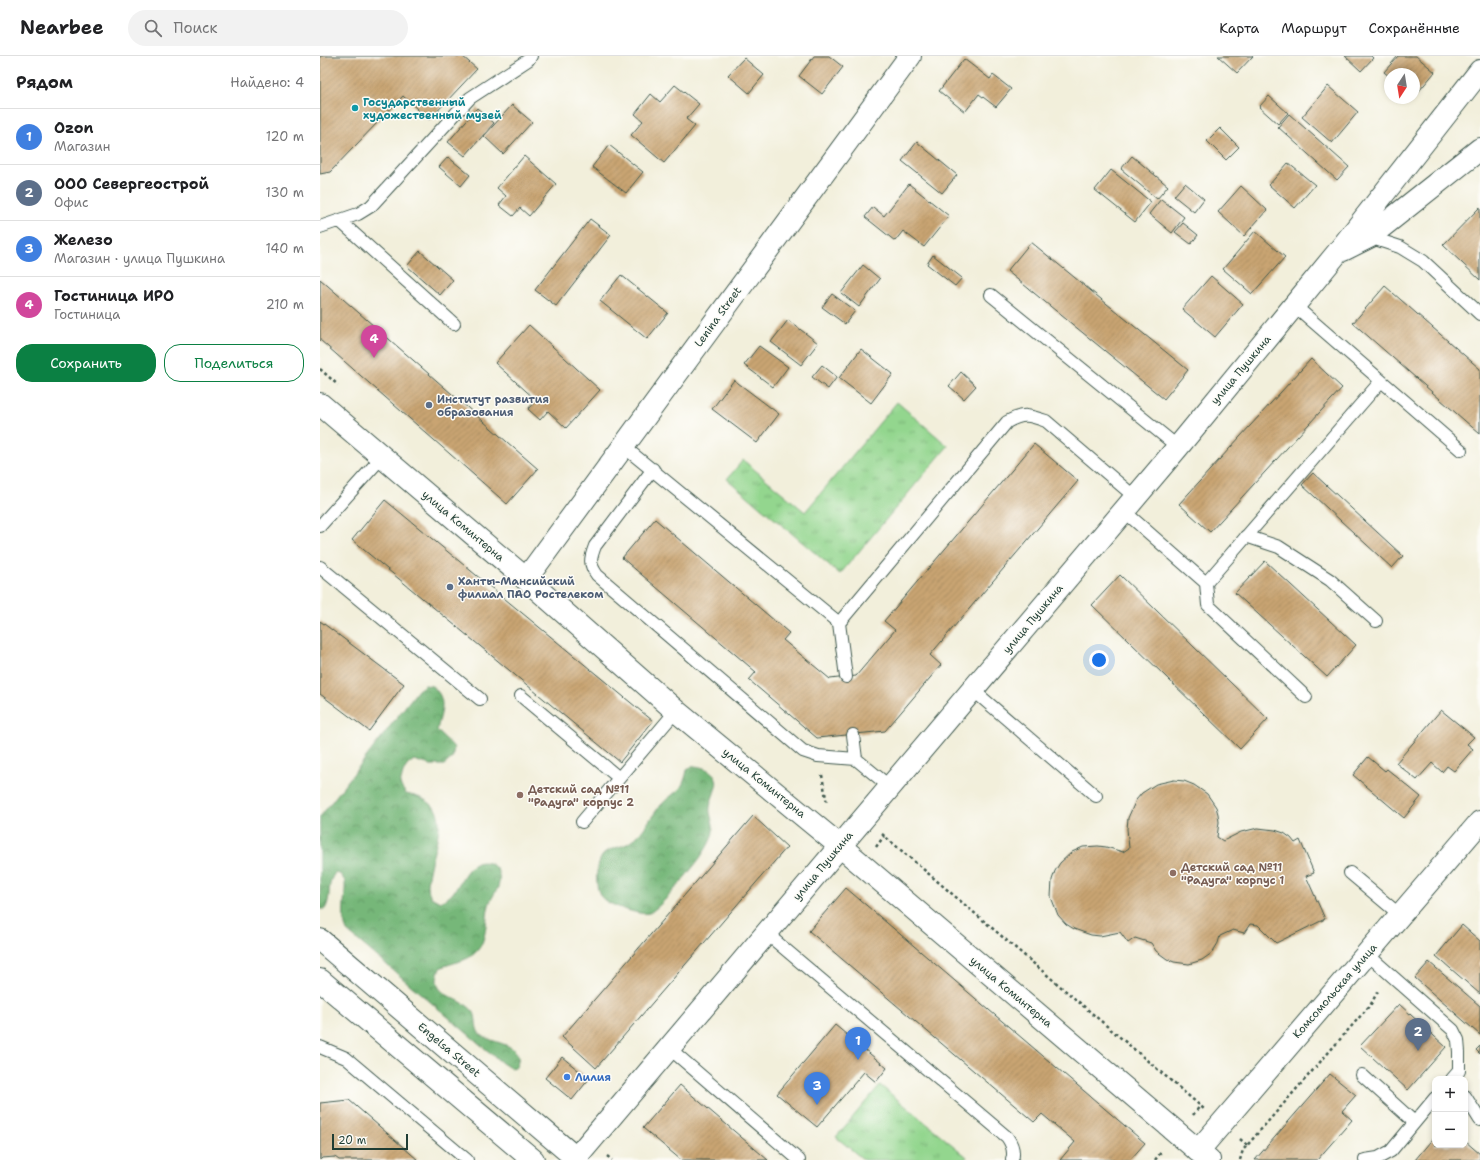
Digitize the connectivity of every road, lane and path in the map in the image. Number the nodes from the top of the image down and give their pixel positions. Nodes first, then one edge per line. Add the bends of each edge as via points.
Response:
1 (531, 56) edge
2 (910, 56) edge
3 (1480, 71) edge
4 (1480, 149) edge
5 (340, 221) junction
6 (320, 227) edge
7 (1369, 237) junction
8 (1338, 252) junction
9 (991, 295) dead end
10 (1295, 306) junction
11 (1480, 314) edge
12 (454, 324) dead end
13 (1381, 381) junction
14 (320, 404) edge
15 (623, 446) junction
16 (1178, 447) junction
17 (1461, 450) dead end
18 (382, 457) junction
19 (653, 469) junction
20 (1130, 504) junction
21 (320, 526) edge
22 (1246, 536) junction
23 (320, 567) edge
24 (526, 579) junction
25 (1206, 583) junction
26 (1376, 621) dead end
27 (839, 623) junction
28 (846, 677) dead end
29 (973, 690) junction
30 (521, 696) dead end
31 (1306, 697) dead end
32 (480, 699) dead end
33 (676, 711) junction
34 (853, 734) dead end
35 (856, 759) junction
36 (619, 778) junction
37 (890, 786) junction
38 (1096, 796) dead end
39 (582, 822) dead end
40 (1480, 822) edge
41 (879, 832) dead end
42 (840, 846) junction
43 (1350, 873) dead end
44 (1400, 915) junction
45 (766, 933) junction
46 (320, 940) edge
47 (1366, 954) junction
48 (1387, 972) junction
49 (320, 980) edge
50 (320, 1047) edge
51 (669, 1048) junction
52 (1362, 1075) dead end
53 (1457, 1076) edge
54 (1432, 1101) edge
55 (1468, 1101) edge
56 (1480, 1120) edge
57 (1414, 1122) junction
58 (1221, 1123) junction
59 (1247, 1145) junction
60 (1199, 1157) edge
61 (577, 1159) edge
62 (467, 1160) edge
63 (533, 1160) edge
64 (799, 1160) edge
65 (1012, 1160) edge
66 (1240, 1160) edge
67 (1365, 1160) edge

1 - 5 lane via 470,98 371,206
2 - 15 street, Lenina Street
3 - 8 street, улица Пушкина
4 - 7 street
5 - 6 lane
5 - 12 lane
7 - 8 street
7 - 11 lane via 1400,247 1423,261
8 - 10 street, улица Пушкина
9 - 16 lane
10 - 13 lane
10 - 16 street, улица Пушкина
13 - 17 lane
13 - 22 lane
14 - 18 street, улица Коминтерна
15 - 19 lane
15 - 24 street, Lenina Street
16 - 20 street, улица Пушкина
18 - 21 lane
18 - 24 street, улица Коминтерна
19 - 27 lane
19 - 35 lane via 595,546 591,555 591,566 597,575 803,751 818,756
20 - 25 lane
20 - 27 lane via 1046,421 1032,416 1018,416 1007,422
20 - 29 street, улица Пушкина
22 - 25 lane
22 - 26 lane via 1280,547 1330,580
23 - 32 lane
24 - 33 street, улица Коминтерна
25 - 31 lane via 1208,605
27 - 28 lane
29 - 37 street, улица Пушкина
29 - 38 lane
30 - 36 lane
33 - 36 lane
33 - 42 street, улица Коминтерна
34 - 35 lane
35 - 37 lane
36 - 39 lane
37 - 42 street, улица Пушкина
40 - 44 street, Комсомольская улица
41 - 58 path
42 - 45 street, улица Пушкина
42 - 60 street, улица Коминтерна
43 - 44 lane
44 - 47 street, Комсомольская улица
45 - 51 street, улица Пушкина
45 - 65 lane via 1006,1137 1014,1150
46 - 61 street, Engelsa Street
47 - 48 lane
47 - 58 street, Комсомольская улица
48 - 53 lane via 1452,1030 1458,1040
48 - 59 path via 1371,1004
49 - 63 street
50 - 62 lane via 346,1058
51 - 61 street, улица Пушкина
51 - 64 lane
52 - 57 lane
54 - 57 lane
55 - 56 lane
57 - 67 lane via 1391,1151 1378,1158
58 - 59 path
58 - 60 street, Комсомольская улица
59 - 66 path

